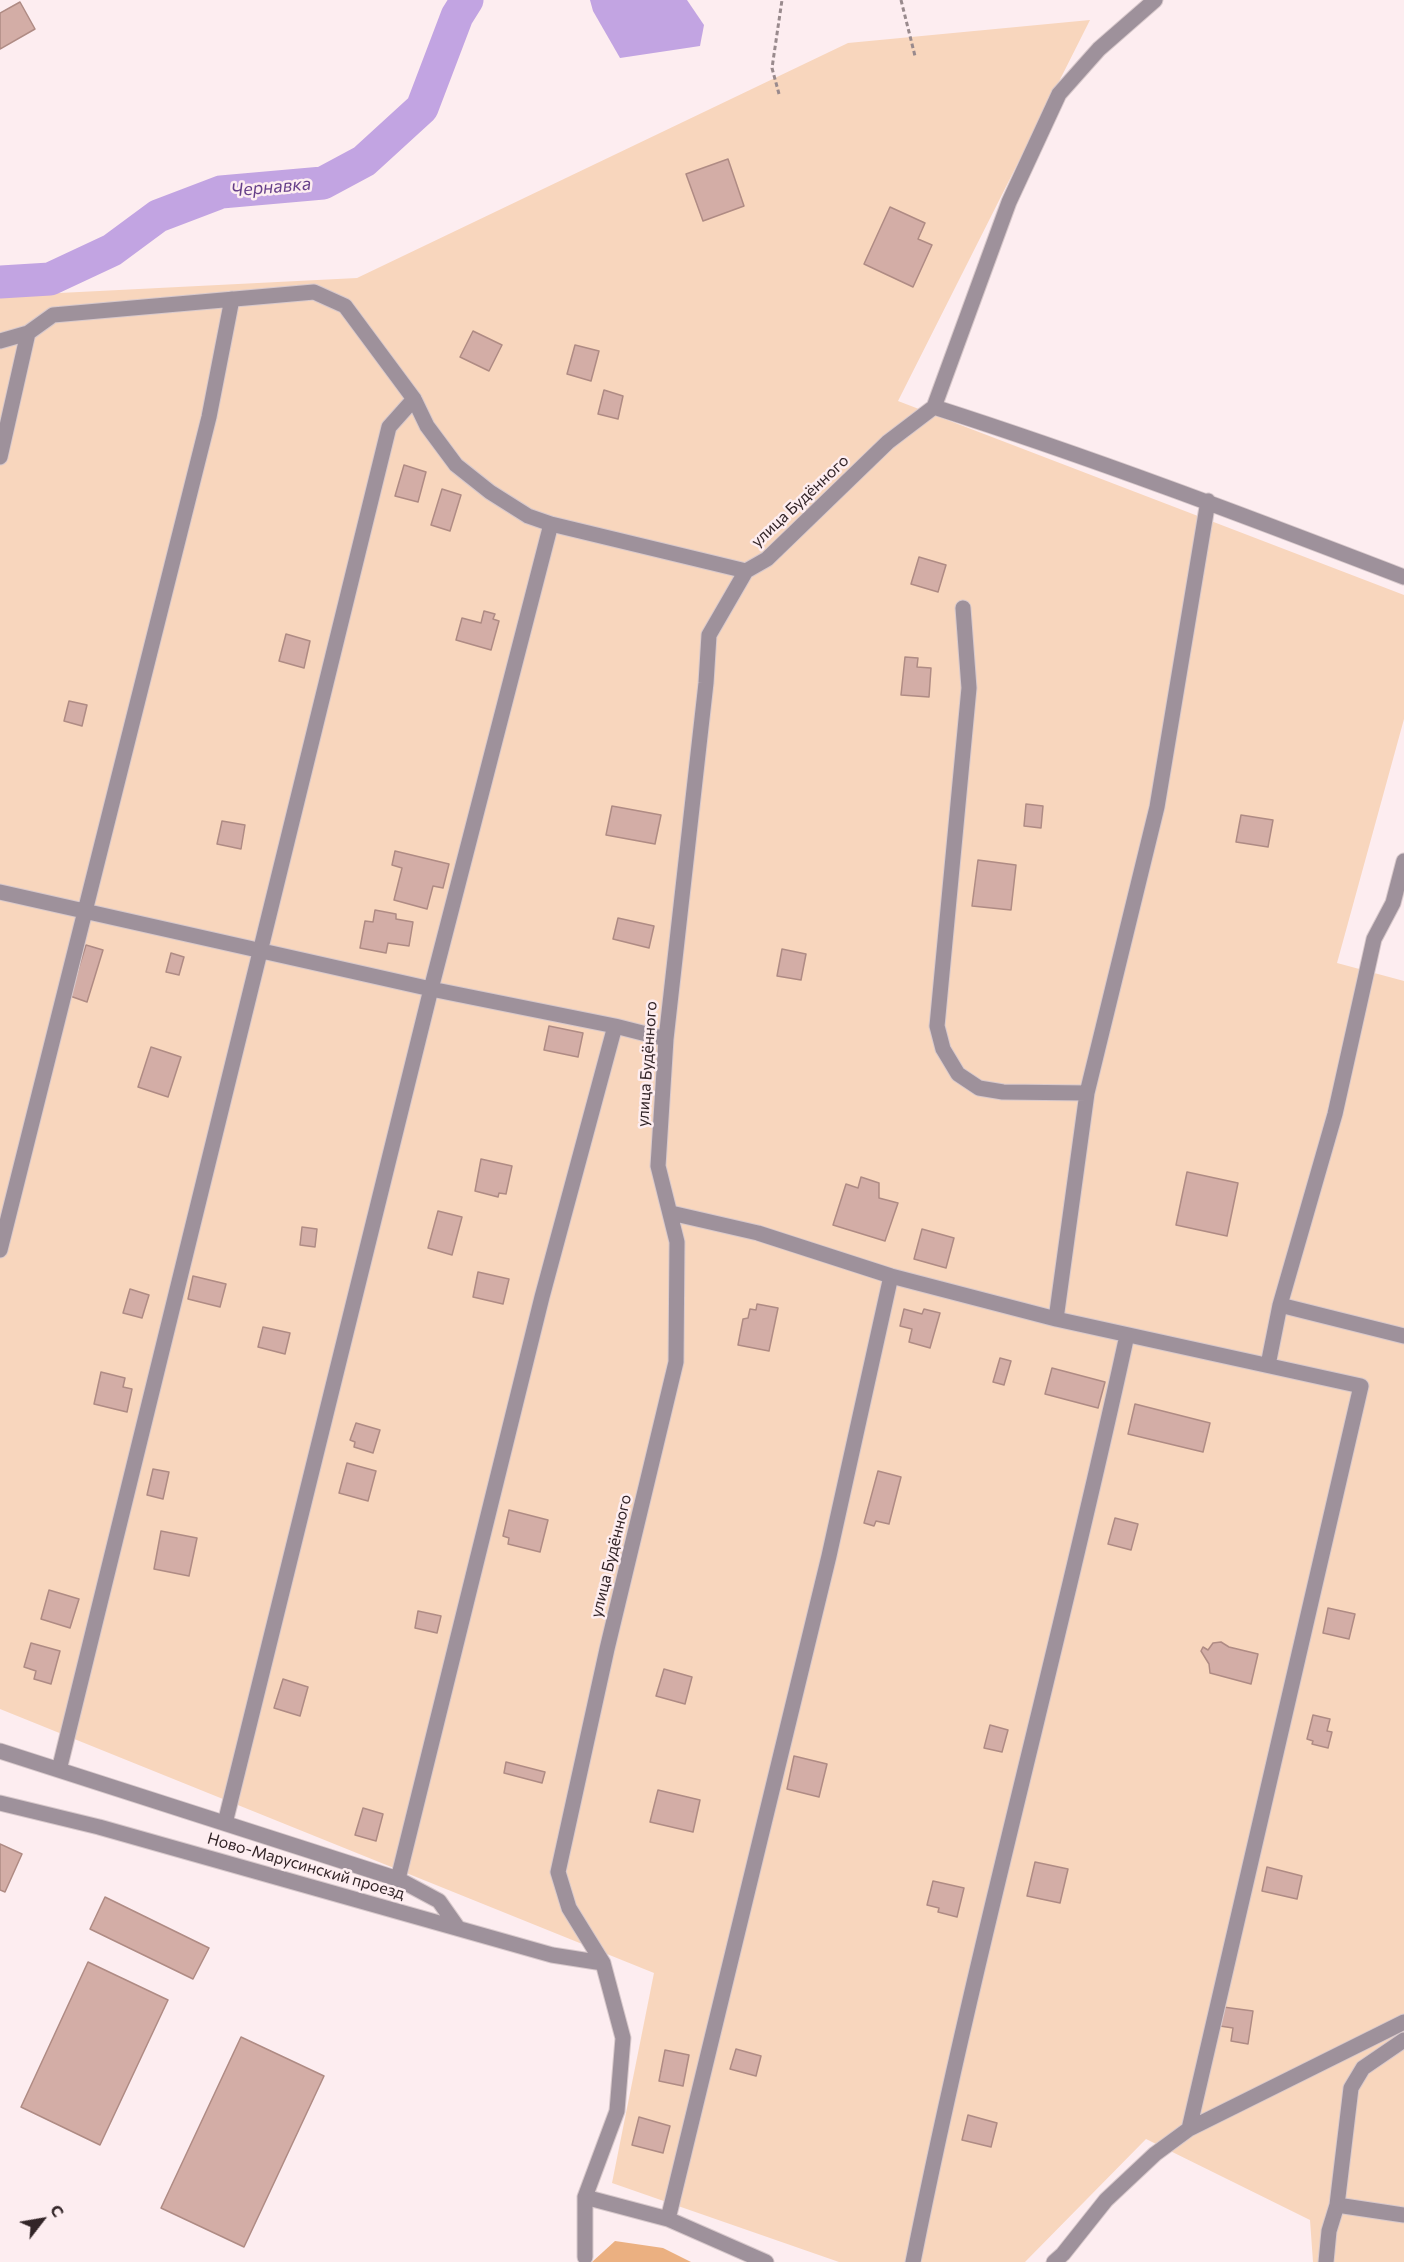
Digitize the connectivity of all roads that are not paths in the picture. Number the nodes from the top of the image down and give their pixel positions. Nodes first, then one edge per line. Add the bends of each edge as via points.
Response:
1 (1155, 0) edge
2 (232, 300) junction
3 (28, 333) junction
4 (0, 341) edge
5 (414, 399) junction
6 (934, 407) junction
7 (0, 457) edge
8 (1208, 501) junction
9 (551, 524) junction
10 (746, 571) junction
11 (1404, 577) edge
12 (963, 608) dead end
13 (1404, 861) edge
14 (0, 892) edge
15 (1398, 905) edge
16 (86, 910) junction
17 (260, 950) junction
18 (431, 989) junction
19 (615, 1026) junction
20 (666, 1039) junction
21 (1087, 1093) junction
22 (671, 1213) junction
23 (0, 1250) edge
24 (891, 1276) junction
25 (1280, 1305) junction
26 (1056, 1319) junction
27 (1127, 1335) junction
28 (1404, 1336) edge
29 (1268, 1365) junction
30 (0, 1751) edge
31 (59, 1770) junction
32 (0, 1803) edge
33 (225, 1823) junction
34 (398, 1879) junction
35 (458, 1928) junction
36 (603, 1963) junction
37 (1404, 2022) edge
38 (1404, 2040) edge
39 (1189, 2129) junction
40 (585, 2197) junction
41 (1337, 2205) junction
42 (1404, 2215) edge
43 (668, 2219) junction
44 (585, 2257) dead end
45 (766, 2262) edge
46 (913, 2262) edge
47 (1054, 2262) edge
48 (1326, 2262) edge

1 - 6 street via 1099,49 1059,94 1009,202
2 - 3 street via 52,315
2 - 5 street via 314,292 345,306
2 - 16 street via 209,417
3 - 4 street
3 - 7 street
5 - 9 street via 427,426 456,465 528,516
5 - 17 street via 389,427
6 - 8 street
6 - 10 street, улица Будённого via 888,442 767,559
8 - 11 street
8 - 21 street via 1157,807
9 - 10 street
9 - 18 street
10 - 20 street, улица Будённого via 709,635
12 - 21 street via 969,688 937,1026 943,1049 958,1074 979,1088
13 - 15 street
14 - 16 street
15 - 25 street via 1374,939 1335,1114
16 - 17 street
16 - 23 street
17 - 18 street
17 - 31 street
18 - 19 street
18 - 33 street
19 - 20 street
19 - 34 street via 542,1297
20 - 22 street, улица Будённого via 658,1166
21 - 26 street
22 - 24 street via 758,1233
22 - 36 street, улица Будённого via 677,1242 676,1362 558,1872 569,1908
24 - 26 street
24 - 43 street via 829,1556
25 - 28 street
25 - 29 street
26 - 27 street
27 - 29 street
27 - 46 street via 952,2077
29 - 39 street via 1361,1386
30 - 31 street
31 - 33 street
32 - 35 street, Ново-Марусинский проезд
33 - 34 street
34 - 35 street via 439,1901
35 - 36 street, Ново-Марусинский проезд via 552,1955
36 - 40 street, улица Будённого via 623,2038 617,2111
37 - 39 street
38 - 41 street via 1363,2068 1351,2088
39 - 47 street via 1155,2154 1106,2200
40 - 43 street
40 - 44 street, улица Будённого
41 - 42 street
41 - 48 street
43 - 45 street

